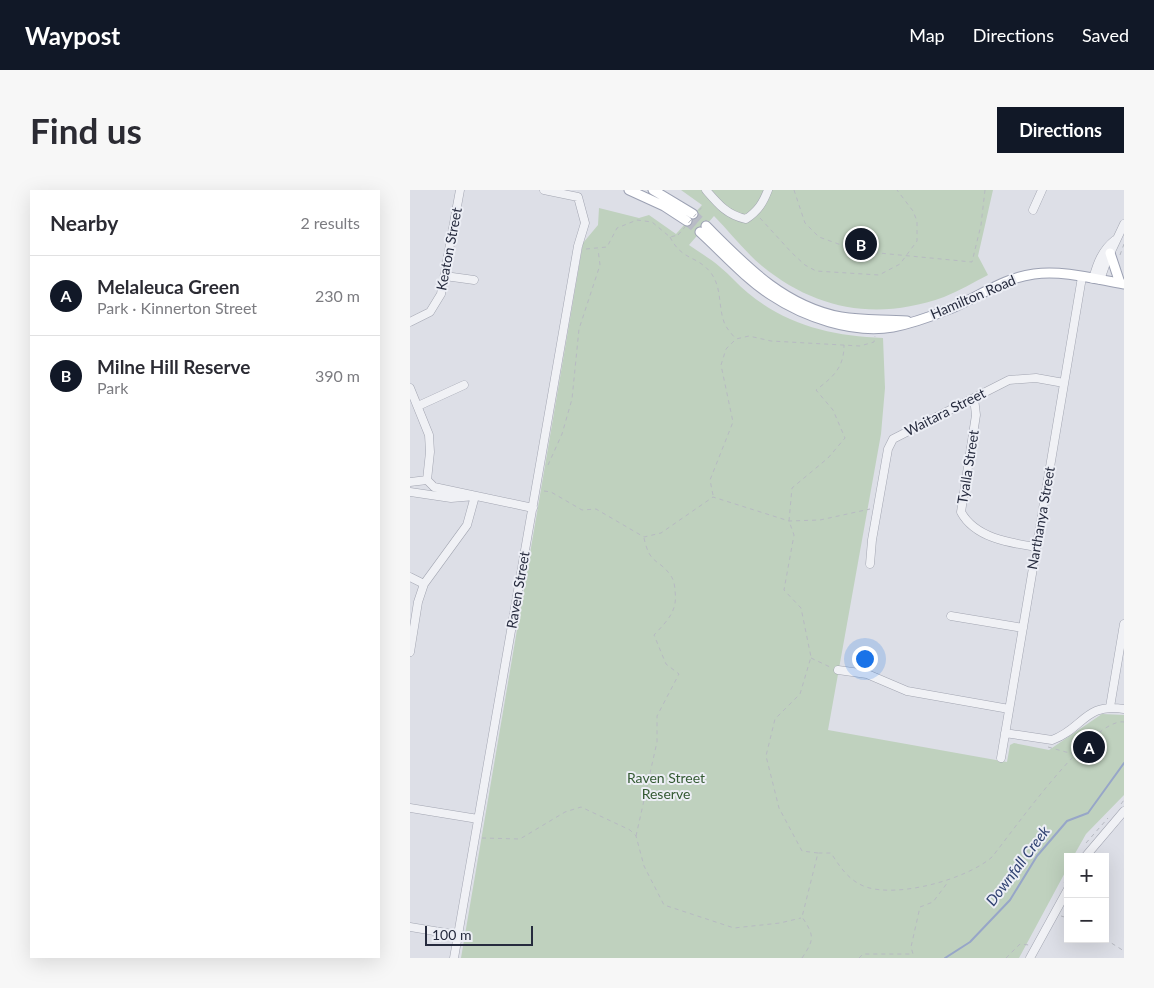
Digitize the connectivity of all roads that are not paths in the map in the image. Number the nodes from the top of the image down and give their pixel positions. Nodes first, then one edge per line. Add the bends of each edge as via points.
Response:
1 (460, 190) edge
2 (544, 190) edge
3 (653, 190) edge
4 (706, 190) edge
5 (768, 190) edge
6 (1042, 190) edge
7 (634, 191) edge
8 (1033, 210) dead end
9 (1124, 224) edge
10 (703, 229) tunnel mouth
11 (1115, 240) junction
12 (1110, 253) junction
13 (445, 276) junction
14 (1082, 277) junction
15 (1097, 279) junction
16 (474, 280) dead end
17 (1122, 284) edge
18 (410, 322) edge
19 (1064, 383) junction
20 (464, 385) dead end
21 (410, 388) edge
22 (974, 398) junction
23 (418, 406) junction
24 (427, 480) junction
25 (410, 482) edge
26 (410, 492) edge
27 (475, 496) junction
28 (533, 508) junction
29 (1036, 547) junction
30 (870, 564) dead end
31 (410, 577) edge
32 (424, 584) junction
33 (951, 616) dead end
34 (1124, 624) edge
35 (1023, 628) junction
36 (410, 651) edge
37 (838, 670) road end
38 (1110, 707) junction
39 (1009, 709) junction
40 (1124, 709) edge
41 (1005, 733) junction
42 (1001, 758) dead end
43 (410, 808) edge
44 (1124, 811) edge
45 (478, 819) junction
46 (1088, 853) edge
47 (1064, 896) edge
48 (410, 927) edge
49 (458, 935) junction
50 (454, 958) edge
51 (1030, 958) edge

1 - 13 street, Keaton Street
2 - 28 street, Raven Street via 578,197 585,223 578,246
3 - 7 main road via 690,218
4 - 5 street via 734,217 746,218 755,213
6 - 8 street
9 - 11 street
10 - 14 main road, Hamilton Road via 762,288 807,314 843,324 893,327 950,309 1025,275 1052,273
11 - 12 street
11 - 15 street via 1101,256
12 - 15 street
12 - 17 main road
13 - 16 street
13 - 18 street, Keaton Street via 436,305 426,315
14 - 15 main road, Hamilton Road
14 - 19 street, Narthanya Street
15 - 17 main road, Hamilton Road
19 - 22 street, Waitara Street via 1036,378 1012,380
19 - 29 street, Narthanya Street
20 - 23 street
21 - 23 street
22 - 29 street, Tyalla Street via 976,415 961,512 996,540
22 - 30 street, Waitara Street via 890,442
23 - 24 street via 430,443
24 - 25 street
24 - 27 street via 434,487
26 - 27 street via 451,498
27 - 28 street
27 - 32 street via 467,525
28 - 45 street, Raven Street
29 - 35 street, Narthanya Street
31 - 32 street
32 - 36 street
33 - 35 street
34 - 38 street
35 - 39 street, Narthanya Street
37 - 39 street via 867,674 907,691
38 - 40 street
38 - 41 street via 1094,711 1052,740
39 - 41 street, Narthanya Street
41 - 42 street, Narthanya Street
43 - 45 street
44 - 46 street
45 - 49 street, Raven Street
47 - 51 street
48 - 49 street
49 - 50 street, Raven Street

